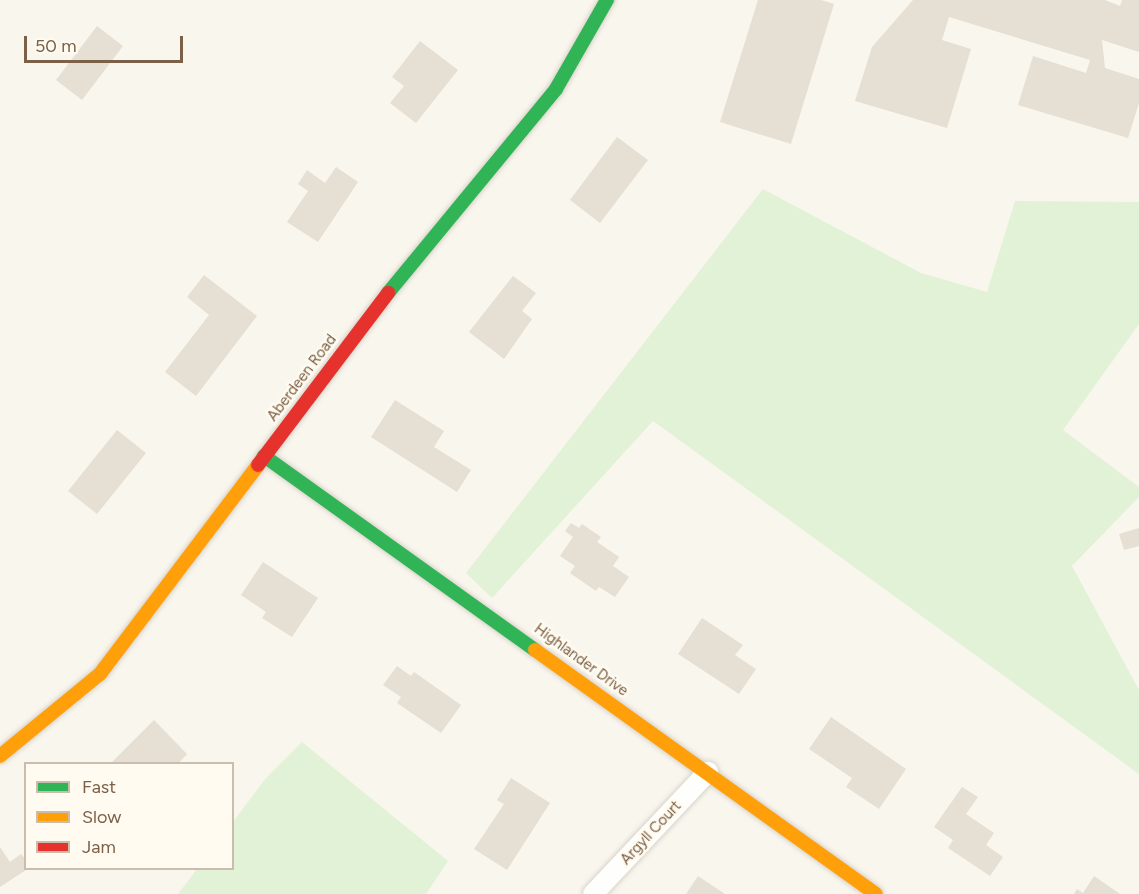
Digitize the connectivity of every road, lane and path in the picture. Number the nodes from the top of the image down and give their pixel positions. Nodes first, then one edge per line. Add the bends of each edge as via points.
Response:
1 (607, 0) edge
2 (264, 456) junction
3 (0, 756) edge
4 (708, 772) junction
5 (593, 894) edge
6 (876, 894) edge

1 - 2 street, Aberdeen Road via 556,89 374,310
2 - 3 street, Aberdeen Road via 100,674
2 - 4 street, Highlander Drive
4 - 5 street, Argyll Court
4 - 6 street, Highlander Drive

